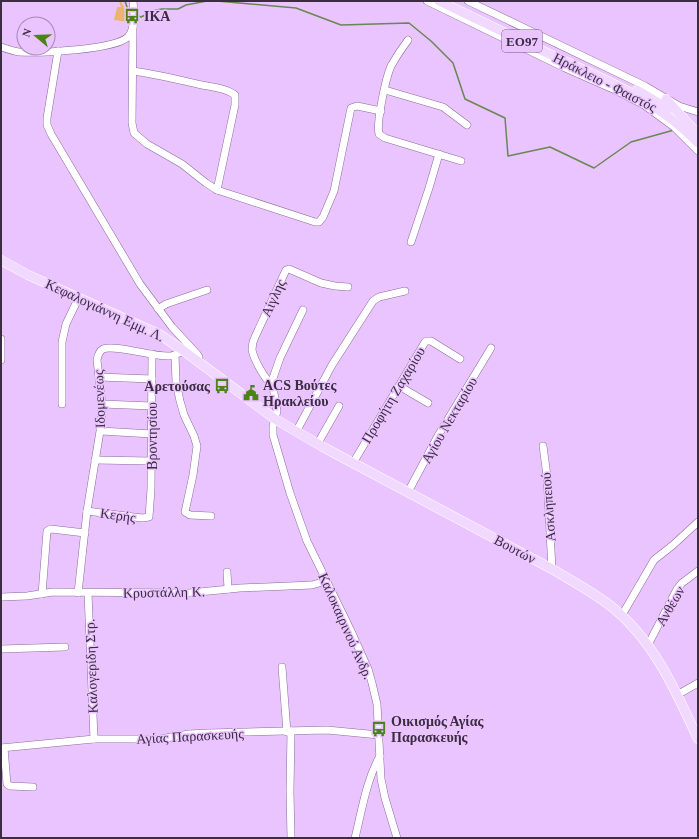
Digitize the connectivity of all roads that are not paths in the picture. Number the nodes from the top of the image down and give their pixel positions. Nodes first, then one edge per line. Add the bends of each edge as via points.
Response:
1 (133, 1) edge
2 (427, 1) edge
3 (439, 1) edge
4 (452, 1) edge
5 (468, 1) edge
6 (133, 25) junction
7 (408, 40) dead end
8 (1, 47) edge
9 (58, 51) junction
10 (604, 66) junction
11 (133, 71) junction
12 (594, 81) junction
13 (612, 81) junction
14 (385, 90) junction
15 (666, 99) junction
16 (381, 111) junction
17 (698, 112) edge
18 (467, 125) dead end
19 (697, 133) edge
20 (698, 143) edge
21 (698, 151) edge
22 (439, 154) junction
23 (461, 161) dead end
24 (217, 190) junction
25 (412, 242) dead end
26 (1, 260) edge
27 (348, 287) dead end
28 (206, 290) dead end
29 (405, 291) dead end
30 (79, 297) junction
31 (158, 309) junction
32 (303, 310) dead end
33 (1, 339) edge
34 (491, 348) dead end
35 (184, 351) junction
36 (152, 354) junction
37 (175, 355) junction
38 (460, 359) dead end
39 (1, 360) edge
40 (197, 361) junction
41 (99, 377) junction
42 (152, 379) junction
43 (272, 384) junction
44 (398, 386) junction
45 (428, 403) dead end
46 (62, 404) dead end
47 (102, 404) junction
48 (152, 406) junction
49 (339, 406) dead end
50 (275, 419) junction
51 (101, 432) junction
52 (296, 432) junction
53 (152, 434) junction
54 (318, 444) junction
55 (543, 446) dead end
56 (95, 460) junction
57 (151, 461) junction
58 (353, 463) junction
59 (408, 492) junction
60 (88, 511) junction
61 (212, 516) dead end
62 (148, 518) joint
63 (698, 522) edge
64 (85, 532) junction
65 (552, 569) junction
66 (698, 571) edge
67 (227, 572) dead end
68 (326, 581) junction
69 (228, 589) junction
70 (78, 593) junction
71 (88, 593) junction
72 (42, 594) junction
73 (1, 597) edge
74 (622, 615) junction
75 (648, 645) junction
76 (65, 647) dead end
77 (1, 649) edge
78 (282, 668) dead end
79 (698, 683) edge
80 (677, 695) junction
81 (289, 732) junction
82 (379, 735) junction
83 (94, 739) junction
84 (698, 739) edge
85 (3, 748) edge
86 (380, 754) junction
87 (33, 787) dead end
88 (291, 838) edge
89 (355, 838) edge
90 (397, 838) edge

1 - 6 street
2 - 12 street
3 - 13 main road, Ηράκλειο - Φαιστός / ΕΟ97
4 - 13 main road, Ηράκλειο - Φαιστός / ΕΟ97
5 - 10 street
6 - 9 street via 129,35 119,42
6 - 11 street
7 - 14 street via 392,65
8 - 9 street via 18,52
9 - 31 street via 47,125 132,272
10 - 13 street
10 - 13 street
11 - 24 street via 132,123 135,135 182,164
11 - 24 street via 210,87 235,95
12 - 13 street
12 - 13 street
13 - 15 street via 654,91
13 - 19 main road, Ηράκλειο - Φαιστός / ΕΟ97 via 650,96
13 - 20 main road, Ηράκλειο - Φαιστός / ΕΟ97 via 664,112
13 - 21 street via 674,127
14 - 16 street
14 - 18 street via 443,107
15 - 17 street
15 - 19 main road
16 - 22 street via 378,132 380,135
16 - 24 street via 356,106 351,108 334,191 319,222
22 - 23 street
22 - 25 street
26 - 30 main road, Κεφαλογιάννη Εμμ. Λ.
27 - 43 street, Αίγλης via 331,285 286,270 252,349 263,374
28 - 31 street
29 - 52 street via 379,297 373,301 332,365
30 - 35 main road, Κεφαλογιάννη Εμμ. Λ. via 150,329
30 - 46 street via 62,339
31 - 40 street via 197,354
32 - 43 street via 276,368
33 - 39 street
34 - 59 street, Αγίου Νεκταρίου via 439,434
35 - 37 street, Ιδομενέως
35 - 40 main road, Κεφαλογιάννη Εμμ. Λ.
36 - 37 street, Ιδομενέως
36 - 41 street, Ιδομενέως via 104,349 98,357
36 - 42 street, Βροντησίου
37 - 61 street via 180,401 197,446 185,511 190,515
38 - 44 street, Προφήτη Ζαχαρίου via 431,341 426,341
40 - 50 main road, Κεφαλογιάννη Εμμ. Λ.
41 - 42 street
41 - 47 street, Ιδομενέως
42 - 48 street, Βροντησίου
43 - 50 street, Καλοκαιρινού Ανδρ. via 277,411
44 - 45 street
44 - 58 street, Προφήτη Ζαχαρίου
47 - 48 street
47 - 51 street, Ιδομενέως
48 - 53 street, Βροντησίου
49 - 54 street
50 - 52 main road, Βουτών
50 - 68 street, Καλοκαιρινού Ανδρ. via 273,435 284,474 307,541
51 - 53 street
51 - 56 street, Ιδομενέως
52 - 54 main road, Βουτών
53 - 57 street, Βροντησίου
54 - 58 main road, Βουτών
55 - 65 street, Ασκληπειού
56 - 57 street
56 - 60 street, Ιδομενέως
57 - 62 street, Βροντησίου
58 - 59 main road, Βουτών
59 - 65 main road, Βουτών
60 - 62 street, Κερής
60 - 64 street, Ιδομενέως
63 - 74 street via 654,560
64 - 70 street, Ιδομενέως
64 - 72 street via 51,529 47,531
65 - 74 main road, Βουτών
66 - 75 street, Ανθέων via 678,587
67 - 69 street
68 - 69 street, Κρυστάλλη Κ. via 317,585
68 - 82 street, Καλοκαιρινού Ανδρ. via 368,670 377,704
69 - 71 street, Κρυστάλλη Κ. via 172,594
70 - 71 street, Κρυστάλλη Κ.
70 - 72 street, Κρυστάλλη Κ.
71 - 83 street, Καλογερίδη Στρ.
72 - 73 street, Κρυστάλλη Κ.
74 - 75 main road, Βουτών
75 - 80 main road, Βουτών
76 - 77 street
78 - 81 street
79 - 80 street
80 - 84 main road, Βουτών
81 - 82 street, Αγίας Παρασκευής via 327,730
81 - 83 street, Αγίας Παρασκευής via 189,734 160,739
81 - 88 street
82 - 86 street, Καλοκαιρινού Ανδρ.
83 - 85 street, Αγίας Παρασκευής
85 - 87 street via 7,784
86 - 89 street via 367,787
86 - 90 street, Καλοκαιρινού Ανδρ. via 381,779

